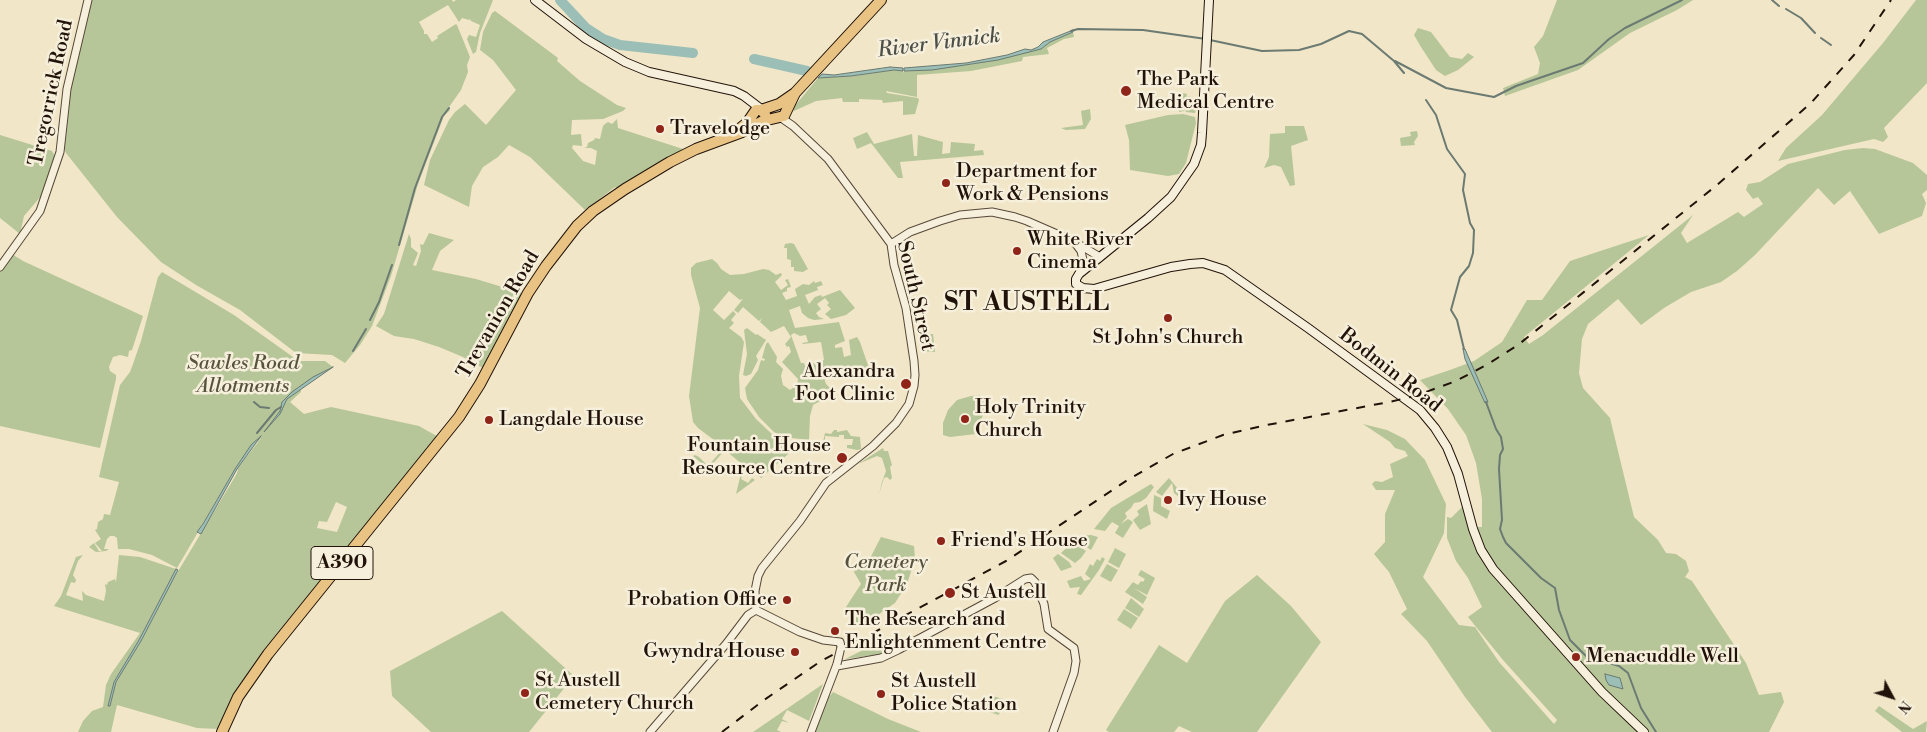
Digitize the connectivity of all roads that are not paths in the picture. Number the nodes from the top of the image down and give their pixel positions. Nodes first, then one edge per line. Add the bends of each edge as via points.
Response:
1 (88, 0) edge
2 (535, 0) edge
3 (881, 0) edge
4 (886, 0) edge
5 (1209, 0) edge
6 (873, 10) junction
7 (781, 110) junction
8 (758, 115) junction
9 (1074, 242) junction
10 (891, 244) junction
11 (1100, 257) junction
12 (0, 267) edge
13 (1078, 274) junction
14 (756, 610) junction
15 (837, 665) junction
16 (222, 732) edge
17 (650, 732) edge
18 (812, 732) edge
19 (1053, 732) edge
20 (1644, 732) edge

1 - 12 street, Tregorrick Road via 67,89 60,152 40,211
2 - 8 main road via 625,62 649,72 734,91 744,96
3 - 6 highway, A390
4 - 6 highway, A390
5 - 11 main road via 1201,145 1194,164 1171,197
6 - 7 highway, A390
7 - 8 highway, A390
7 - 10 street, South Street via 828,159
8 - 16 highway, Trevanion Road / A390 via 742,132 690,152 645,176 593,211 577,226 528,293 470,400 437,446 257,668 238,697
9 - 10 street via 1015,217 989,212 940,221 910,232
9 - 11 street
9 - 13 street via 1079,246 1083,260
10 - 14 street, South Street via 914,361 914,386 909,404 873,446 837,472 822,488 762,568 755,591
11 - 13 main road
13 - 20 main road, Bodmin Road via 1076,284 1091,289 1190,264 1225,270 1420,410 1447,446 1473,529 1493,569 1602,692
14 - 15 street, bridge via 800,632 840,644
14 - 17 street
15 - 18 street
15 - 19 street via 890,654 1031,578 1044,604 1048,629 1074,648 1076,661

